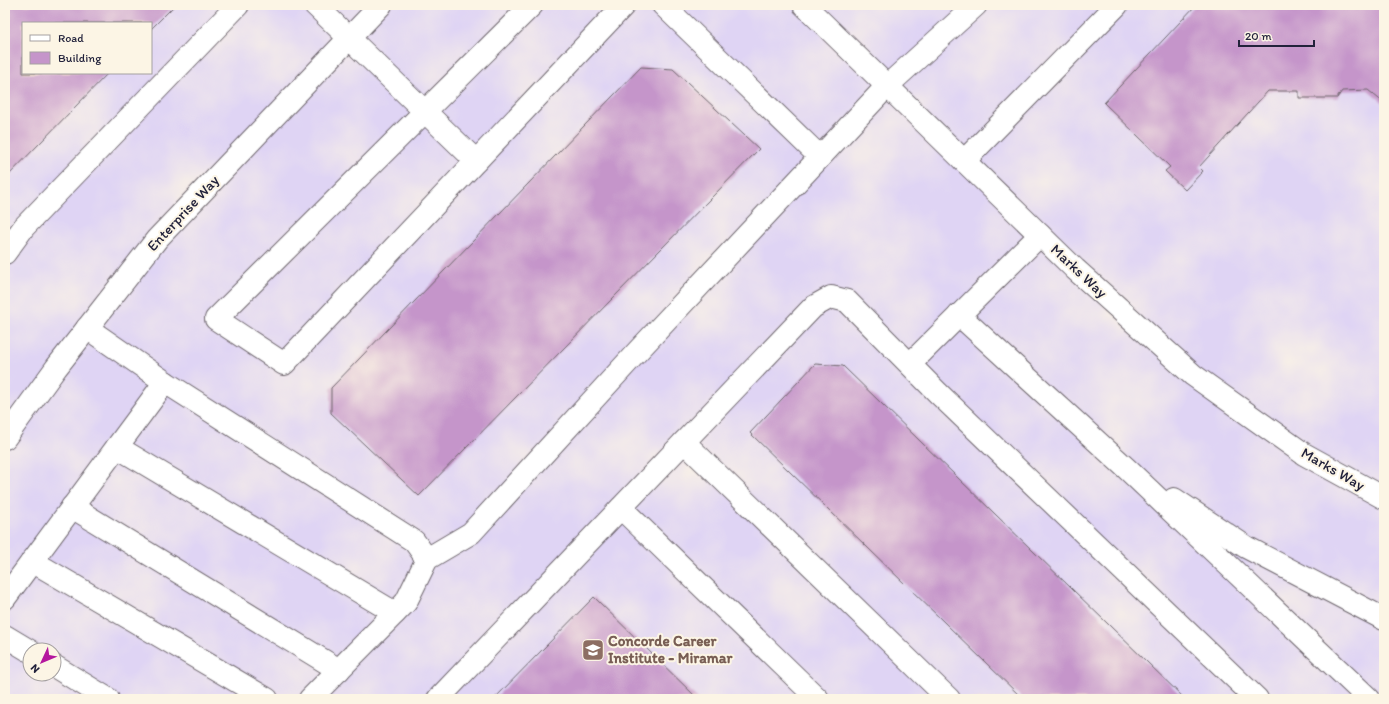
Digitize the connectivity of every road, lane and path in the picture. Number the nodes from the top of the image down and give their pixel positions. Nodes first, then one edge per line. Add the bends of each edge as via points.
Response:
1 (238, 5) edge
2 (315, 5) edge
3 (381, 5) edge
4 (532, 5) edge
5 (624, 5) edge
6 (663, 5) edge
7 (804, 5) edge
8 (1117, 5) edge
9 (965, 9) edge
10 (350, 38) junction
11 (887, 86) junction
12 (425, 110) junction
13 (820, 157) junction
14 (476, 161) junction
15 (964, 161) junction
16 (1040, 235) junction
17 (5, 253) edge
18 (959, 315) junction
19 (87, 328) junction
20 (910, 364) junction
21 (165, 382) junction
22 (5, 438) edge
23 (684, 442) junction
24 (117, 447) junction
25 (1126, 468) junction
26 (1384, 498) edge
27 (72, 506) junction
28 (621, 508) junction
29 (427, 559) junction
30 (32, 561) junction
31 (5, 598) edge
32 (395, 613) junction
33 (1384, 619) edge
34 (5, 636) edge
35 (22, 646) edge
36 (338, 670) junction
37 (62, 671) edge
38 (108, 699) edge
39 (267, 699) edge
40 (310, 699) edge
41 (438, 699) edge
42 (818, 699) edge
43 (949, 699) edge
44 (1257, 699) edge
45 (1369, 699) edge

1 - 17 street via 24,227
2 - 10 street
3 - 10 street, Enterprise Way
4 - 12 street
5 - 14 street
6 - 13 street
7 - 11 street, Marks Way
8 - 15 street
9 - 11 street
10 - 12 street
10 - 19 street, Enterprise Way via 157,239
11 - 13 street
11 - 15 street, Marks Way
12 - 14 street
12 - 14 street via 216,319 284,364
13 - 29 street via 471,533
15 - 16 street, Marks Way
16 - 18 street
16 - 26 street, Marks Way via 1193,375 1304,454
18 - 20 street
18 - 25 street
19 - 21 street
19 - 22 street, Enterprise Way
20 - 23 street via 847,301 831,297 813,307
20 - 44 street
21 - 24 street
21 - 29 street via 414,541
23 - 28 street
23 - 43 street
24 - 27 street
24 - 32 street
25 - 33 street via 1246,547
25 - 45 street
27 - 30 street
27 - 36 street
28 - 41 street
28 - 42 street
29 - 32 street via 406,602
30 - 31 street
30 - 39 street
32 - 36 street
34 - 35 street
36 - 40 street
37 - 38 street

